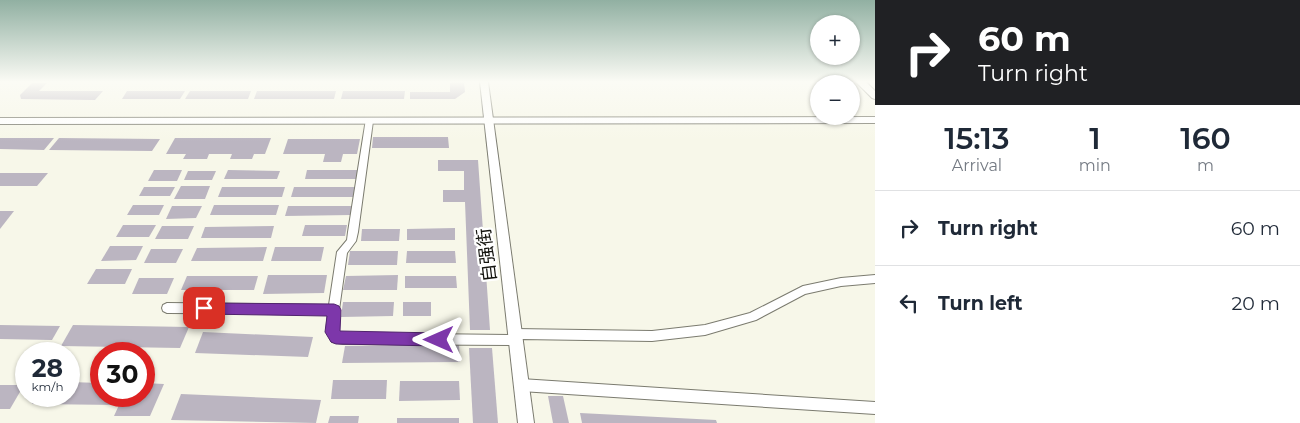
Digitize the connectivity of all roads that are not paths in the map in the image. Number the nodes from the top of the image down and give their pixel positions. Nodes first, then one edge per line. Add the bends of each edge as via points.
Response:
1 (486, 102) edge
2 (810, 114) edge
3 (860, 114) edge
4 (875, 114) edge
5 (0, 115) edge
6 (488, 118) junction
7 (875, 120) edge
8 (0, 121) edge
9 (369, 121) junction
10 (875, 280) edge
11 (167, 308) dead end
12 (334, 310) junction
13 (515, 337) junction
14 (521, 385) junction
15 (875, 408) edge
16 (526, 423) edge

1 - 6 street, 自强街
2 - 6 main road
3 - 4 main road
5 - 6 main road
6 - 7 main road
6 - 9 main road
6 - 13 street, 自强街
8 - 9 main road
9 - 12 street via 353,232 351,241 342,252
10 - 13 street via 842,282 803,290 752,317 705,330 652,336
11 - 12 street
12 - 13 street via 332,332 336,338
13 - 14 street, 自强街
14 - 15 street
14 - 16 street, 自强街

